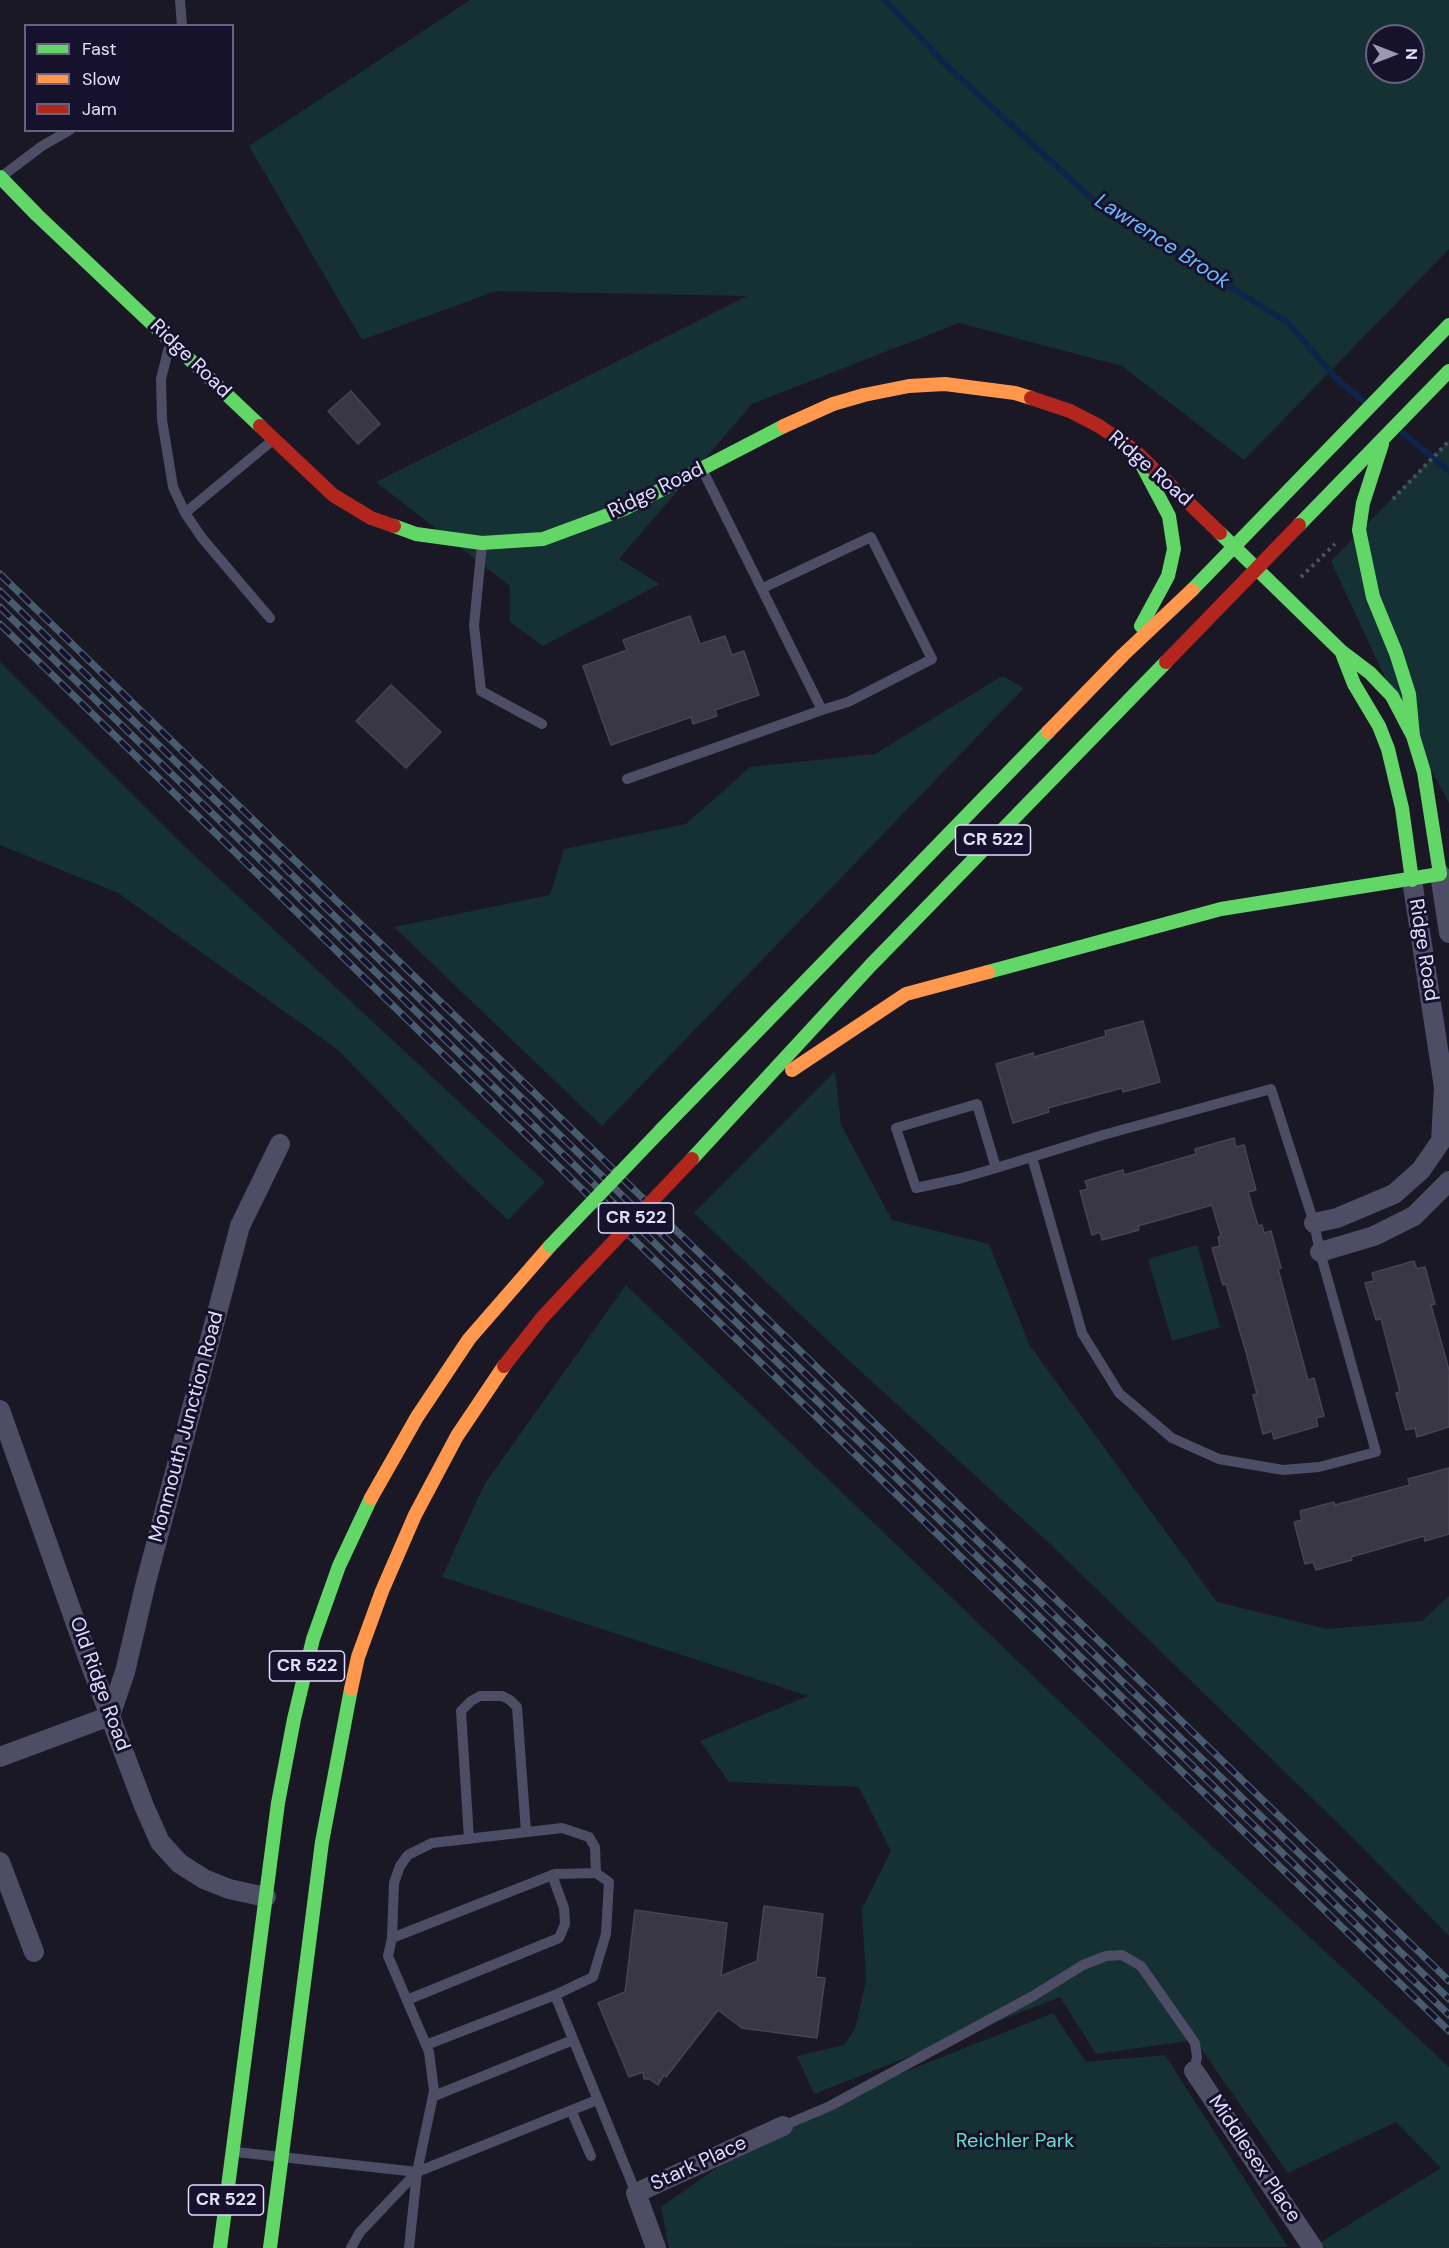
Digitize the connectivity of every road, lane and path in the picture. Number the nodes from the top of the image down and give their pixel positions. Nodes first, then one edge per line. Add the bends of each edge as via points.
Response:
1 (180, 0) edge
2 (182, 24) edge
3 (66, 132) edge
4 (0, 177) edge
5 (1449, 325) edge
6 (171, 340) junction
7 (1449, 371) edge
8 (1384, 438) junction
9 (273, 440) junction
10 (1449, 441) edge
11 (1134, 450) junction
12 (702, 469) junction
13 (1408, 482) dead end
14 (185, 513) junction
15 (1338, 541) dead end
16 (482, 543) junction
17 (1235, 546) junction
18 (1257, 568) junction
19 (1301, 577) dead end
20 (763, 588) junction
21 (270, 618) dead end
22 (1341, 651) junction
23 (1123, 655) junction
24 (822, 710) junction
25 (542, 724) dead end
26 (1413, 736) junction
27 (627, 779) dead end
28 (1440, 874) junction
29 (1412, 880) junction
30 (1449, 933) edge
31 (732, 1116) junction
32 (280, 1144) dead end
33 (1032, 1157) junction
34 (996, 1168) junction
35 (1449, 1181) edge
36 (1314, 1223) junction
37 (1320, 1252) junction
38 (0, 1410) edge
39 (110, 1716) junction
40 (0, 1757) edge
41 (526, 1832) junction
42 (469, 1839) junction
43 (0, 1862) edge
44 (596, 1873) junction
45 (552, 1875) junction
46 (266, 1897) junction
47 (392, 1938) junction
48 (34, 1953) dead end
49 (555, 1995) junction
50 (407, 2000) junction
51 (573, 2040) junction
52 (426, 2045) junction
53 (1194, 2071) joint
54 (434, 2096) junction
55 (597, 2100) junction
56 (571, 2110) junction
57 (783, 2126) joint
58 (232, 2152) junction
59 (591, 2156) dead end
60 (281, 2158) junction
61 (417, 2172) junction
62 (636, 2193) junction
63 (220, 2248) edge
64 (270, 2248) edge
65 (351, 2248) edge
66 (409, 2248) edge
67 (656, 2248) edge
68 (1313, 2248) edge

1 - 2 lane
3 - 4 lane
4 - 6 main road, Ridge Road
5 - 17 main road, CR 522
6 - 9 main road, Ridge Road
6 - 14 lane via 161,380 162,420 173,487
7 - 8 main road, CR 522
8 - 18 main road, CR 522
8 - 26 main road via 1363,503 1359,530 1373,597 1408,694
9 - 14 lane
9 - 16 main road, Ridge Road via 333,495 371,518 416,534
10 - 13 path
11 - 12 main road, Ridge Road via 1099,426 1043,401 1015,393 945,384 864,394 833,404
11 - 17 main road, Ridge Road
11 - 23 main road via 1169,516 1174,549 1167,576
12 - 16 main road, Ridge Road via 624,509 543,539
12 - 20 lane
14 - 21 lane
15 - 19 path
16 - 25 lane via 474,625 481,691
17 - 18 main road, Ridge Road
17 - 23 main road, CR 522
18 - 22 main road, Ridge Road
18 - 31 main road, CR 522 via 870,966
20 - 24 lane
20 - 24 lane via 871,537 932,659 848,702
22 - 26 main road, Ridge Road via 1392,696
22 - 29 main road, Ridge Road via 1388,749 1402,808
23 - 46 main road, CR 522, bridge via 550,1246 469,1340 376,1486 339,1566 313,1639 294,1719
24 - 27 lane
26 - 28 main road, Ridge Road via 1424,772
28 - 29 main road
28 - 30 street, Ridge Road
29 - 31 main road via 1221,909 906,994 812,1055
29 - 36 street, Ridge Road via 1444,1087 1441,1141 1421,1170 1394,1194 1337,1218
31 - 60 main road, CR 522, bridge via 542,1318 506,1363 457,1436 415,1515 382,1591 358,1657 342,1727 322,1842
32 - 39 street, Monmouth Junction Road via 240,1226 126,1672
33 - 34 lane
33 - 36 lane via 1270,1089
33 - 37 lane via 1082,1333 1119,1393 1172,1438 1219,1459 1283,1470 1319,1467 1376,1452
34 - 34 lane via 977,1104 896,1128 916,1188
35 - 37 street via 1414,1216 1374,1236
36 - 37 lane
38 - 39 street, Old Ridge Road
39 - 40 street
39 - 46 street, Old Ridge Road via 160,1842 179,1863 204,1879
41 - 42 lane
41 - 42 lane via 517,1707 502,1696 480,1696 461,1711
41 - 44 lane via 562,1828 589,1837 596,1847
42 - 47 lane via 432,1843 408,1855 393,1883
43 - 48 street
44 - 45 lane
44 - 49 lane via 609,1882 601,1956 593,1977
45 - 47 lane
45 - 50 lane via 564,1908 565,1924 559,1938
46 - 58 main road, CR 522
47 - 50 lane via 388,1956
49 - 51 lane
49 - 52 lane
50 - 52 lane
51 - 54 lane
51 - 55 lane
52 - 54 lane
53 - 57 lane via 1195,2043 1141,1966 1122,1955 1106,1956 1083,1965 830,2106
53 - 68 street, Middlesex Place
54 - 61 lane
55 - 56 lane
55 - 62 lane
56 - 59 lane
56 - 61 lane
57 - 62 street, Stark Place
58 - 60 lane
58 - 63 main road, CR 522
60 - 61 lane
60 - 64 main road, CR 522
61 - 65 lane via 360,2232
61 - 66 lane
62 - 67 street, Stark Place

